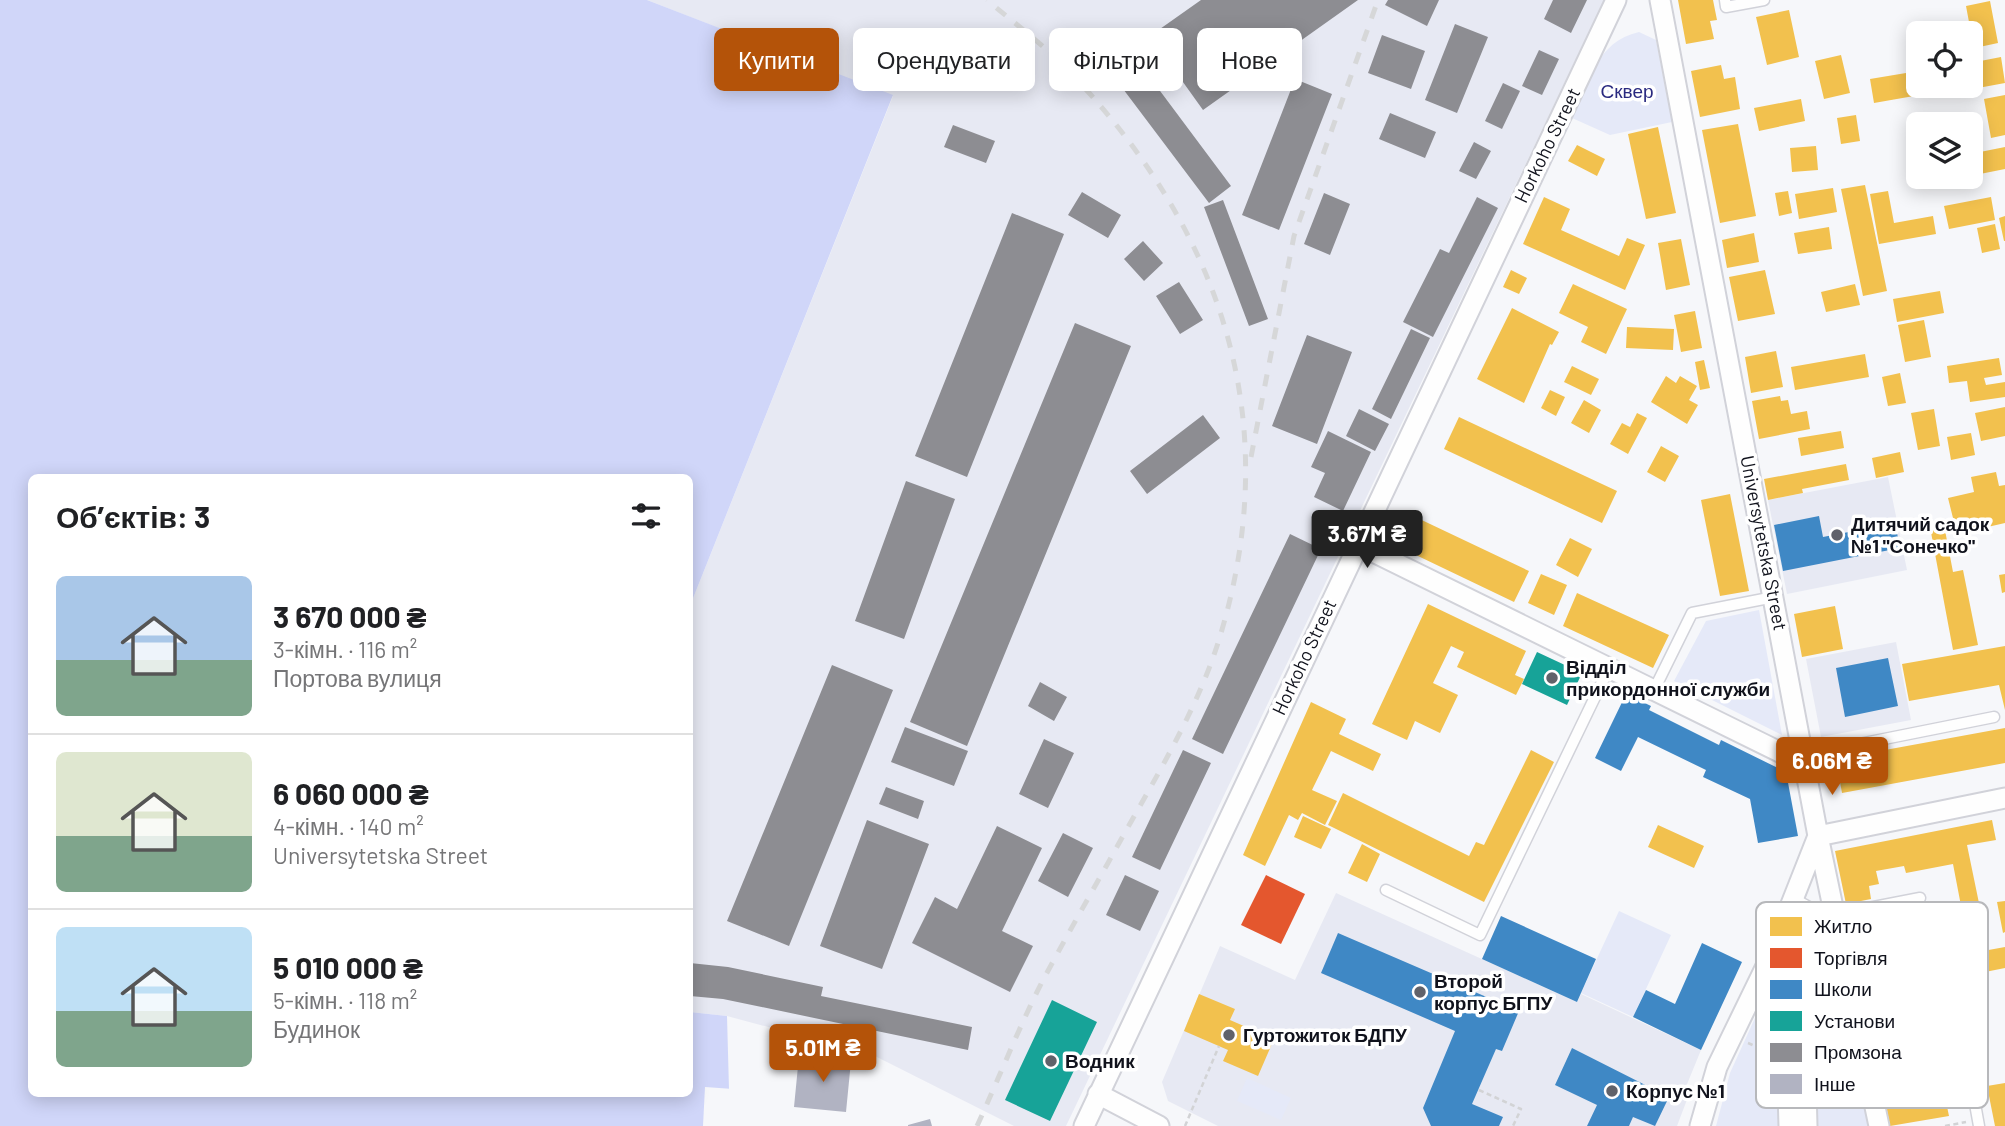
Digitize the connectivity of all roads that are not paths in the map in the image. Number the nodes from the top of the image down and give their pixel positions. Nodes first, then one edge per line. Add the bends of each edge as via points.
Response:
1 (1616, 0) edge
2 (1660, 0) edge
3 (1725, 0) edge
4 (1764, 0) edge
5 (1357, 544) junction
6 (1774, 597) junction
7 (1609, 668) junction
8 (1654, 690) junction
9 (1994, 717) dead end
10 (1805, 760) junction
11 (2005, 798) edge
12 (1818, 836) junction
13 (1386, 890) dead end
14 (1920, 898) dead end
15 (1794, 899) junction
16 (1793, 902) edge
17 (1795, 902) edge
18 (1800, 902) edge
19 (1834, 902) edge
20 (1896, 902) edge
21 (1756, 983) edge
22 (1098, 1094) junction
23 (1791, 1108) edge
24 (1804, 1108) edge
25 (1875, 1108) edge
26 (1084, 1126) edge
27 (1159, 1126) edge
28 (1700, 1126) edge
29 (1789, 1126) edge
30 (1807, 1126) edge
31 (1879, 1126) edge

1 - 5 street, Horkoho Street
2 - 6 street, Universytetska Street
3 - 4 lane via 1726,7
5 - 7 street
5 - 22 street, Horkoho Street
6 - 8 lane via 1692,613
6 - 10 street, Universytetska Street
7 - 8 street
7 - 13 lane via 1480,935
8 - 10 street
9 - 10 lane
10 - 12 street, Universytetska Street
11 - 12 street
12 - 15 street
12 - 19 street, Universytetska Street
14 - 20 lane
15 - 16 street
15 - 17 street
15 - 18 lane
21 - 28 street via 1717,1067
22 - 26 street, Horkoho Street
22 - 27 street
23 - 29 street
24 - 30 street
25 - 31 street, Universytetska Street

